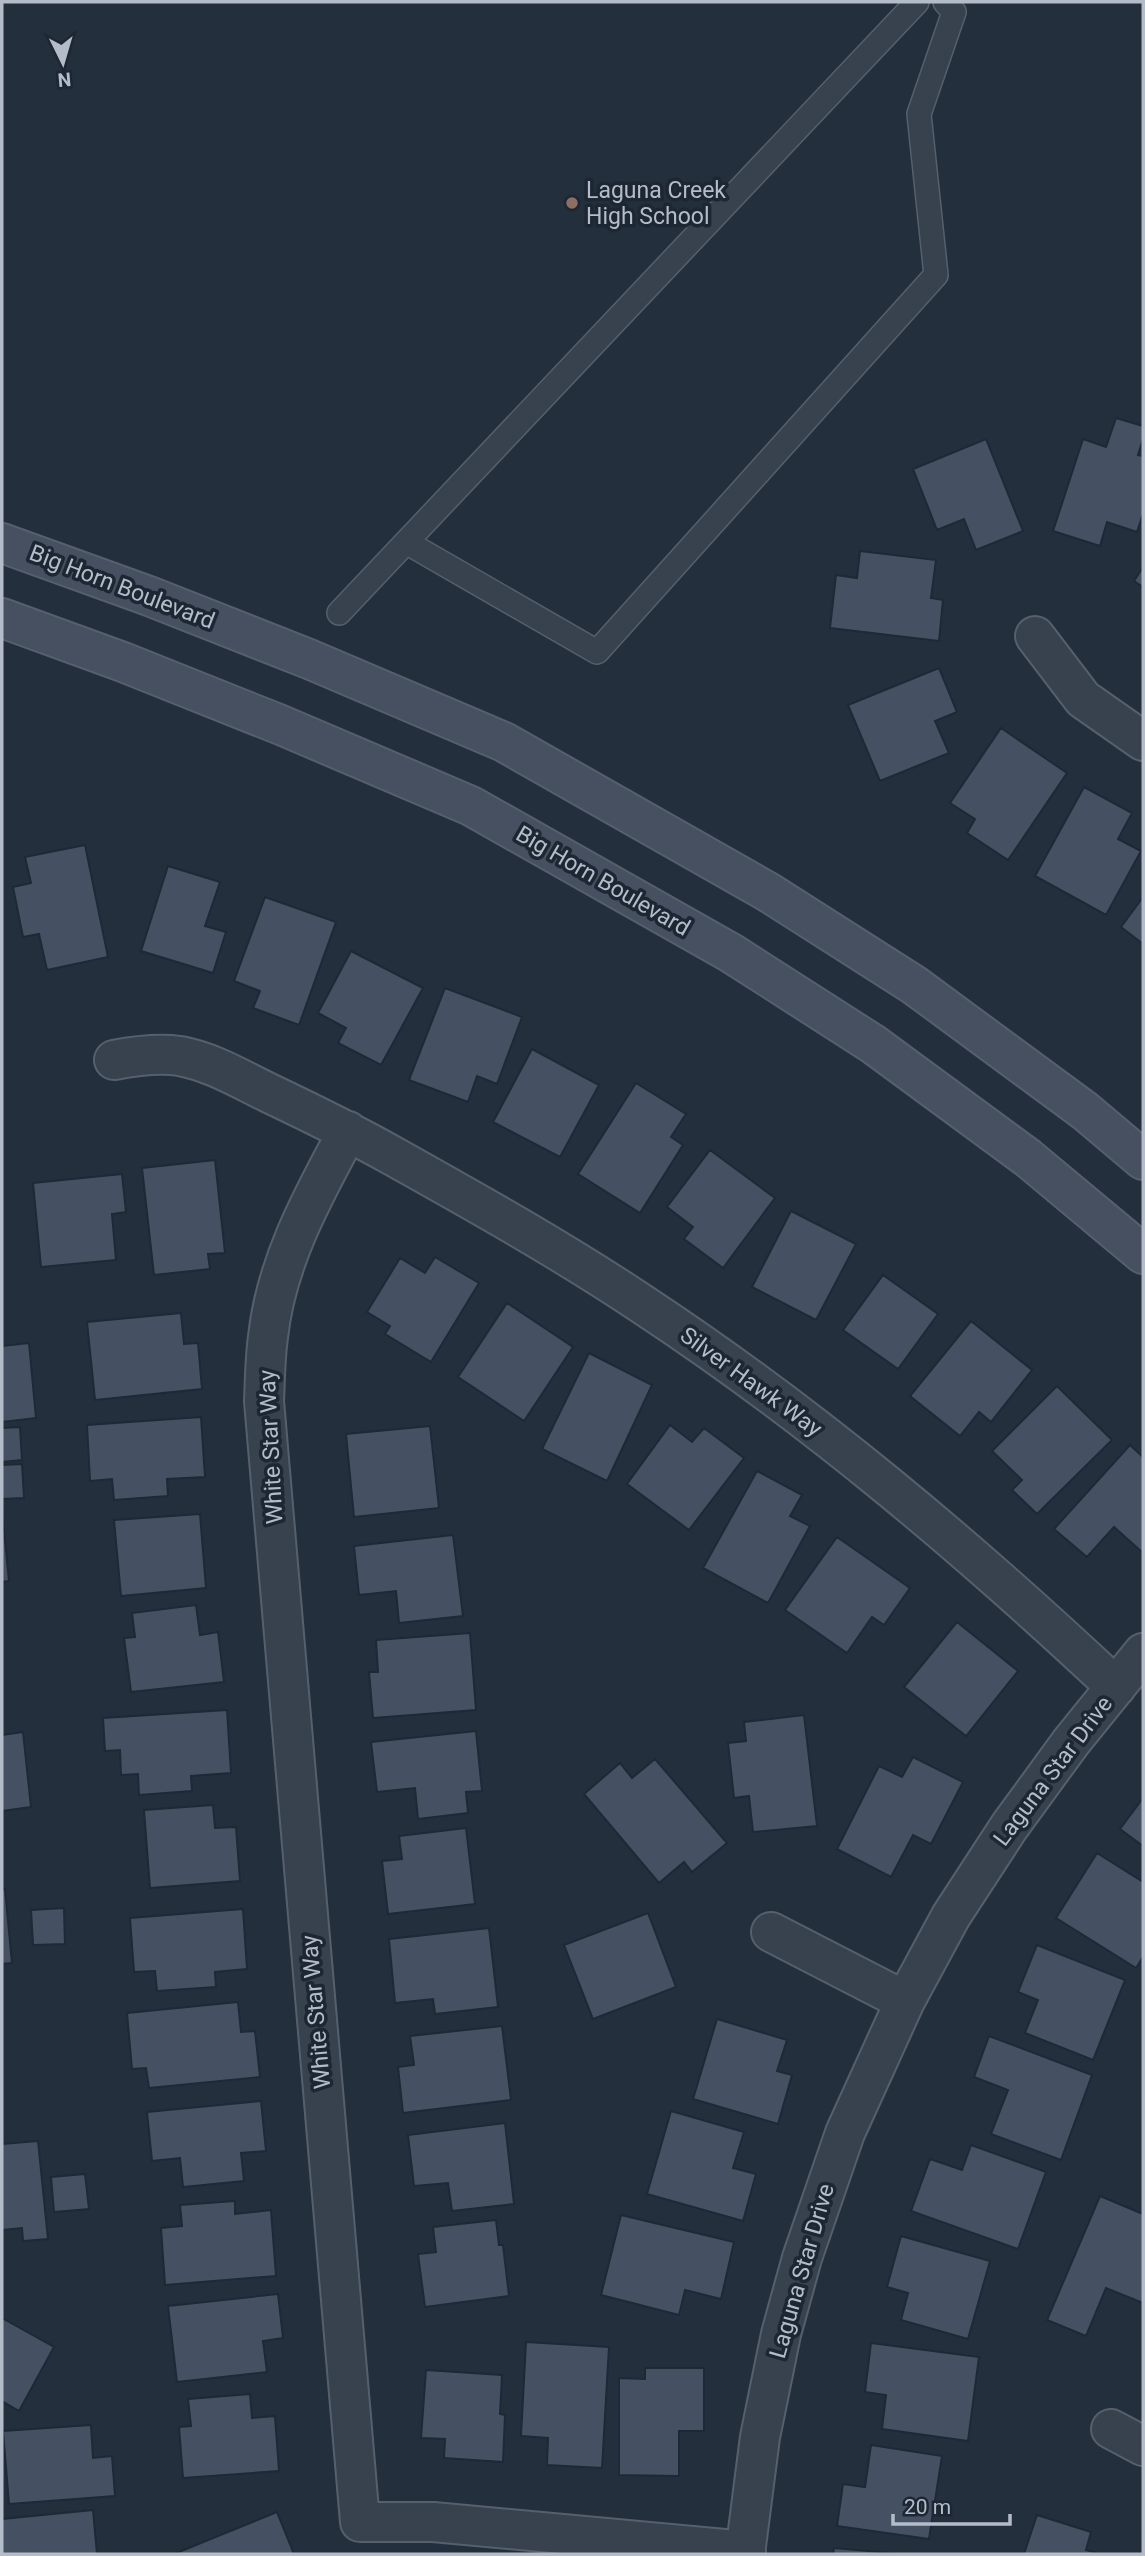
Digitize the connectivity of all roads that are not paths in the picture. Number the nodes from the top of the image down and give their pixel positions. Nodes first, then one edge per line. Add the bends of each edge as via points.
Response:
1 (917, 2) edge
2 (945, 2) edge
3 (406, 542) junction
4 (2, 543) edge
5 (339, 613) dead end
6 (2, 618) edge
7 (1035, 636) dead end
8 (1143, 741) edge
9 (114, 1060) dead end
10 (348, 1131) junction
11 (1143, 1160) edge
12 (1143, 1254) edge
13 (1143, 1653) edge
14 (1116, 1687) junction
15 (771, 1932) dead end
16 (905, 2000) junction
17 (746, 2552) edge

1 - 3 lane
2 - 3 lane via 954,12 919,114 936,275 597,652
3 - 5 lane
4 - 11 main road, Big Horn Boulevard via 272,644 503,742 768,892 914,985 1085,1111
6 - 12 main road, Big Horn Boulevard via 269,720 471,806 731,953 873,1044 1028,1158
7 - 8 street via 1083,699
9 - 10 street, Silver Hawk Way via 178,1056 212,1065
10 - 14 street, Silver Hawk Way via 500,1215 621,1290 780,1401 1008,1586
10 - 17 street, White Star Way via 293,1241 277,1291 268,1335 264,1401 360,2522 433,2522
13 - 14 street, Laguna Star Drive
14 - 16 street, Laguna Star Drive via 1009,1827 951,1916
15 - 16 street
16 - 17 street, Laguna Star Drive via 845,2133 802,2258 760,2437

